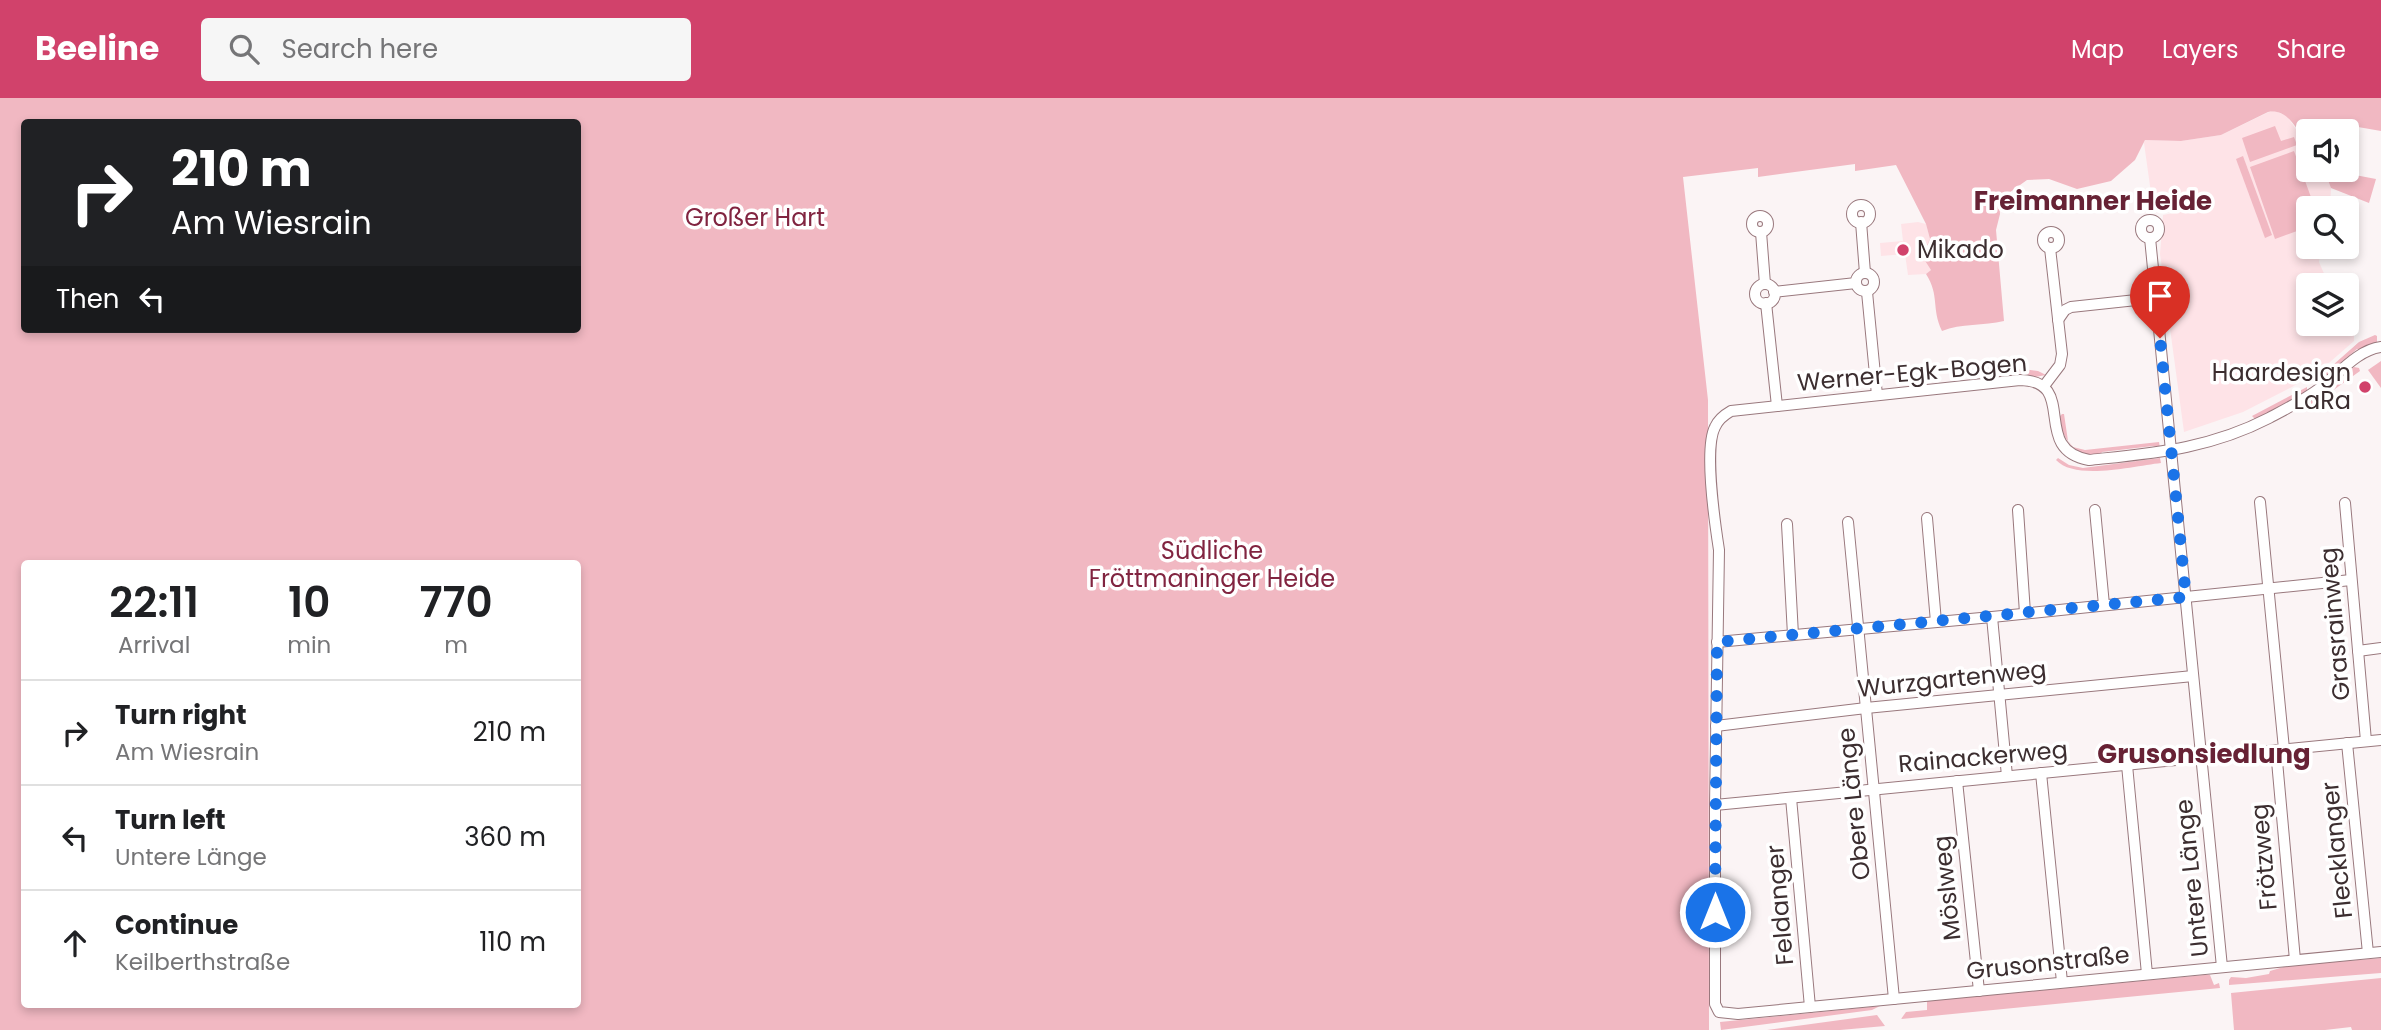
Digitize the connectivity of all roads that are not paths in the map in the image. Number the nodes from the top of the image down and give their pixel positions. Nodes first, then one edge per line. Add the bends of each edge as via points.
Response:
1 (1861, 222) dead end
2 (1761, 232) dead end
3 (2150, 238) dead end
4 (2050, 248) dead end
5 (1865, 273) junction
6 (1856, 283) junction
7 (1765, 284) junction
8 (1774, 292) junction
9 (1867, 292) junction
10 (2155, 298) junction
11 (1766, 303) junction
12 (2059, 320) junction
13 (2381, 347) edge
14 (2044, 386) junction
15 (1877, 395) junction
16 (1777, 406) junction
17 (2172, 451) junction
18 (2260, 502) dead end
19 (2345, 503) dead end
20 (2018, 510) dead end
21 (2095, 510) dead end
22 (1927, 518) dead end
23 (1848, 522) dead end
24 (1787, 523) dead end
25 (2351, 580) junction
26 (2269, 589) junction
27 (2186, 597) junction
28 (2104, 605) junction
29 (2025, 614) junction
30 (1992, 617) junction
31 (1936, 622) junction
32 (1858, 629) junction
33 (1793, 635) junction
34 (1717, 642) junction
35 (2381, 648) edge
36 (2358, 650) junction
37 (2193, 676) junction
38 (1999, 695) junction
39 (1866, 708) junction
40 (1716, 726) junction
41 (2381, 740) edge
42 (2366, 741) junction
43 (2347, 743) junction
44 (2280, 750) junction
45 (2201, 757) junction
46 (2127, 765) junction
47 (2041, 773) junction
48 (2007, 776) junction
49 (1957, 781) junction
50 (1874, 789) junction
51 (1790, 798) junction
52 (1715, 805) junction
53 (2381, 952) edge
54 (2368, 953) junction
55 (2295, 960) junction
56 (2222, 967) junction
57 (2147, 974) junction
58 (2062, 982) junction
59 (1979, 990) junction
60 (1894, 999) junction
61 (1810, 1007) junction
62 (1719, 1012) joint

1 - 5 street
2 - 7 street
3 - 10 street, Untere Länge
4 - 12 street
5 - 6 street
5 - 9 street via 1874,281
6 - 8 street
6 - 9 street
7 - 8 street
7 - 11 street via 1755,294
8 - 11 street
9 - 15 street
10 - 12 street via 2071,307
10 - 17 street, Untere Länge
11 - 16 street
12 - 14 street via 2062,359
13 - 17 street, Werner-Egk-Bogen via 2367,351 2319,389 2267,419 2216,440
14 - 15 street, Werner-Egk-Bogen via 2020,380
14 - 17 street, Werner-Egk-Bogen via 2052,400 2059,442 2069,454 2088,460
15 - 16 street, Werner-Egk-Bogen
16 - 34 street, Werner-Egk-Bogen via 1731,411 1715,427 1711,444 1719,550
17 - 27 street, Untere Länge
18 - 26 street, Frötzweg
19 - 25 street, Grasrainweg
20 - 29 street
21 - 28 street
22 - 31 street
23 - 32 street, Obere Länge
24 - 33 street
25 - 26 street
25 - 36 street, Grasrainweg
26 - 27 street
26 - 44 street, Frötzweg
27 - 28 street
27 - 37 street, Untere Länge
28 - 29 street
29 - 30 street
30 - 31 street
30 - 38 street
31 - 32 street
32 - 33 street
32 - 39 street, Obere Länge
33 - 34 street
34 - 40 street, Werner-Egk-Bogen
35 - 36 street
36 - 42 street, Grasrainweg
37 - 38 street, Wurzgartenweg
37 - 45 street, Untere Länge
38 - 39 street, Wurzgartenweg
38 - 48 street
39 - 40 street, Wurzgartenweg
39 - 50 street, Obere Länge
40 - 52 street, Werner-Egk-Bogen
41 - 42 street, Rainackerweg
42 - 43 street, Rainackerweg
43 - 44 street, Rainackerweg
43 - 54 street, Flecklanger
44 - 45 street, Rainackerweg
44 - 55 street, Frötzweg
45 - 46 street, Rainackerweg
45 - 56 street, Untere Länge
46 - 47 street, Rainackerweg
46 - 57 street
47 - 48 street, Rainackerweg
47 - 58 street
48 - 49 street, Rainackerweg
49 - 50 street, Rainackerweg
49 - 59 street, Möslweg
50 - 51 street, Rainackerweg
50 - 60 street, Obere Länge
51 - 52 street, Rainackerweg
51 - 61 street, Feldanger
52 - 62 street, Werner-Egk-Bogen via 1715,1004
53 - 54 street, Grusonstraße
54 - 55 street, Grusonstraße
55 - 56 street, Grusonstraße
56 - 57 street, Grusonstraße
57 - 58 street, Grusonstraße
58 - 59 street, Grusonstraße
59 - 60 street, Grusonstraße
60 - 61 street, Grusonstraße
61 - 62 street, Grusonstraße

